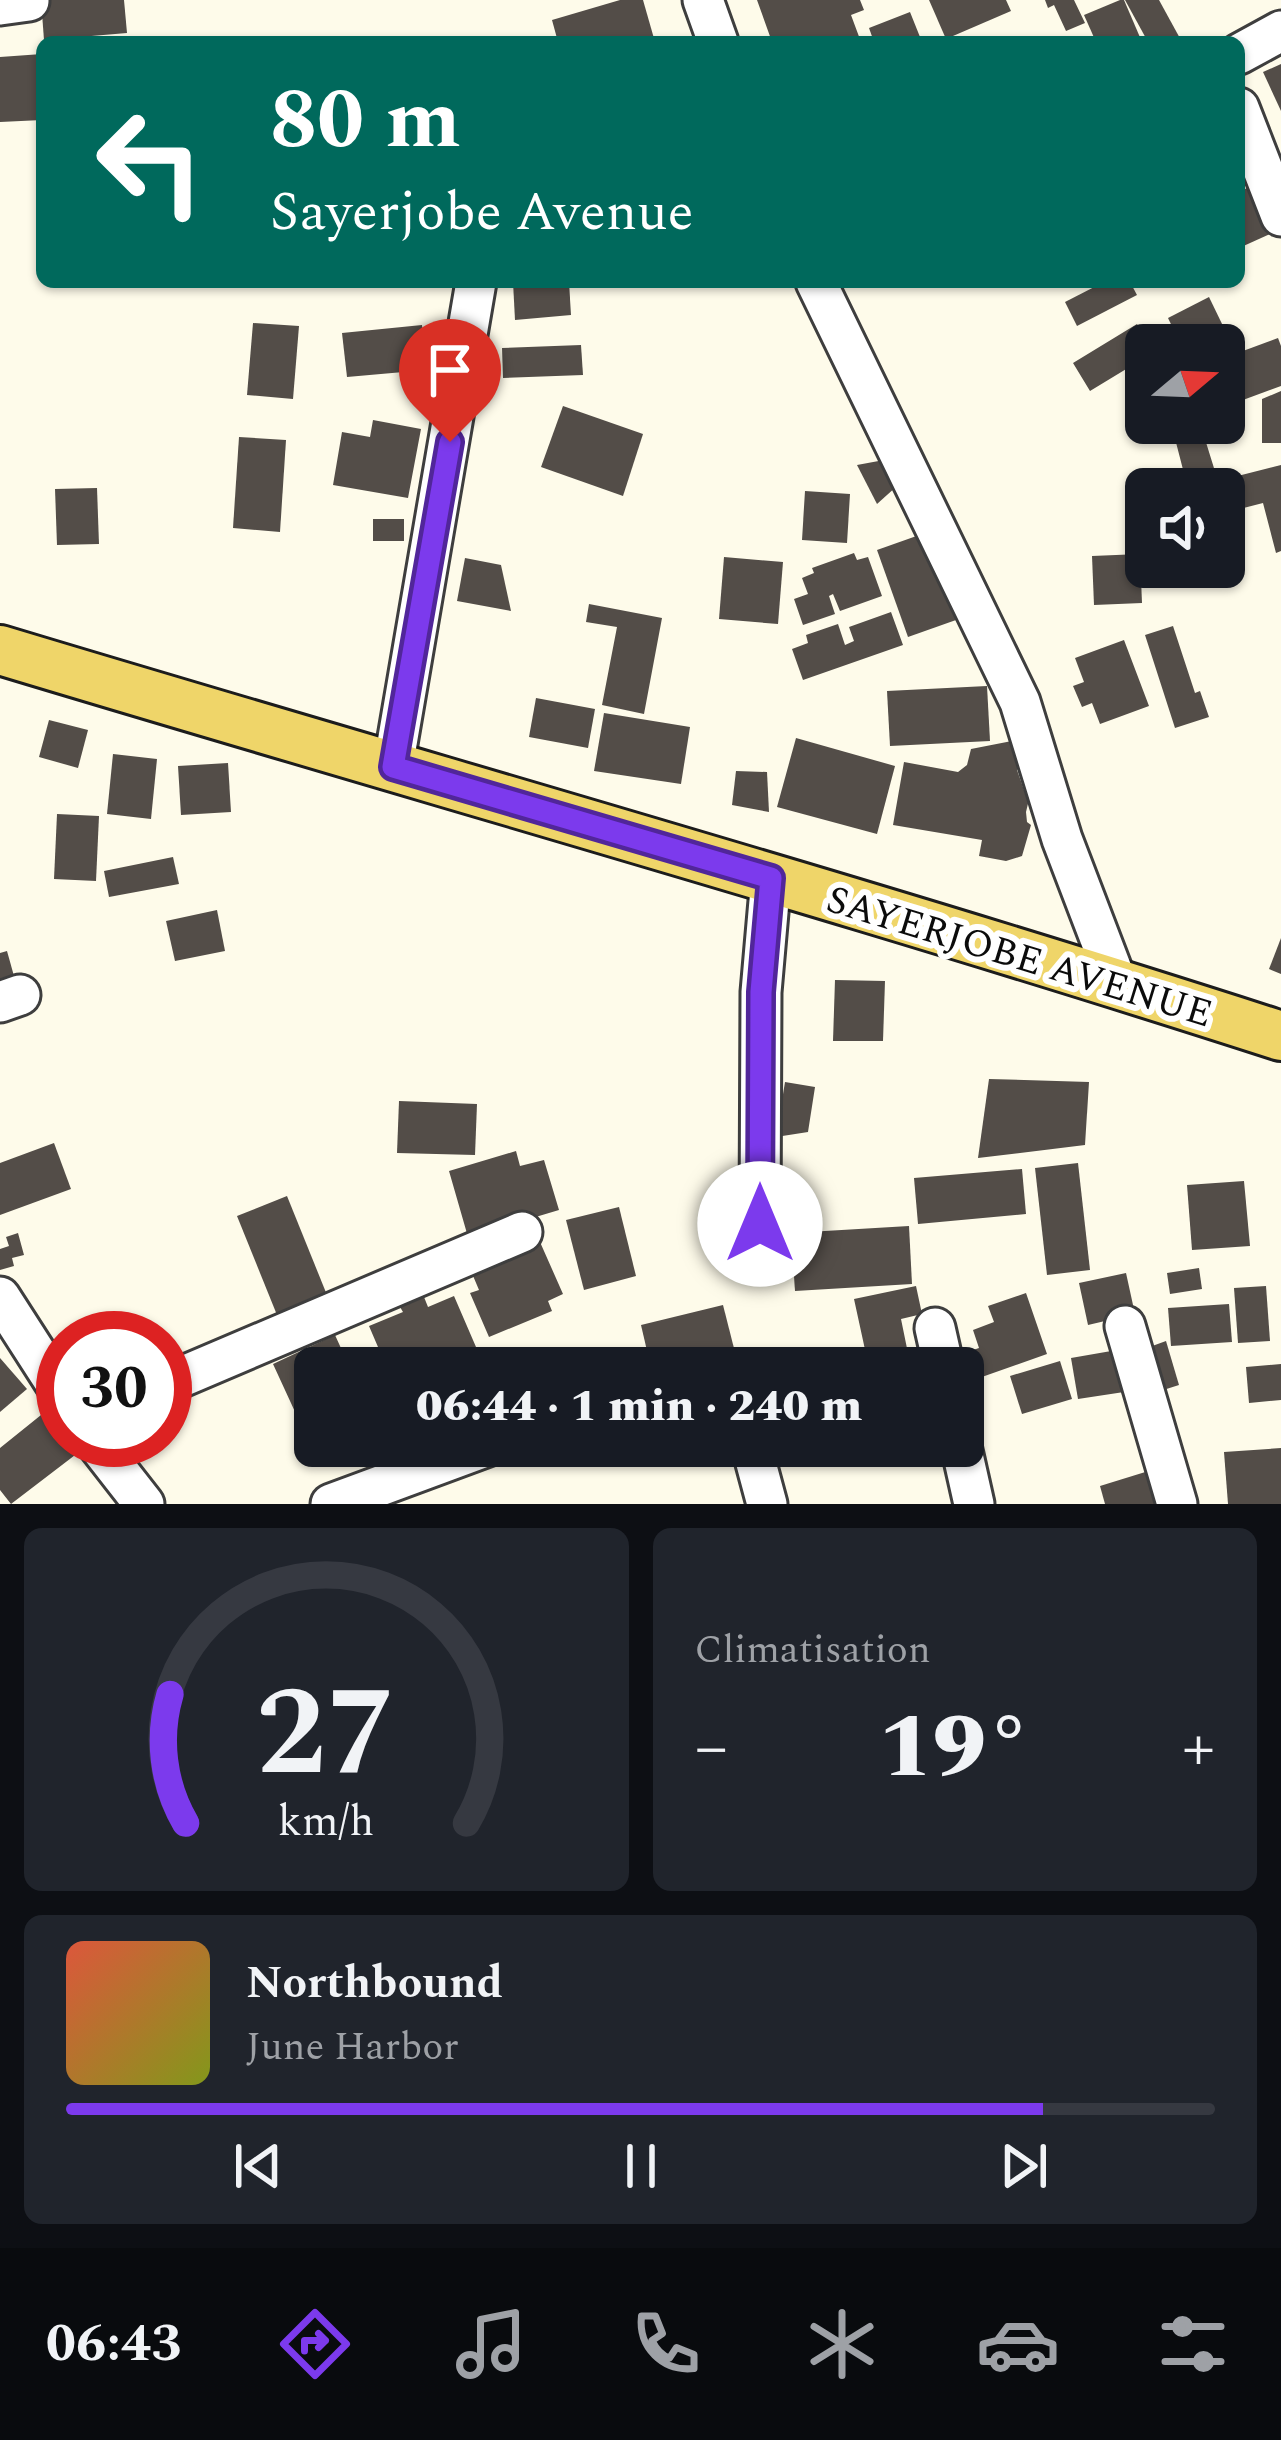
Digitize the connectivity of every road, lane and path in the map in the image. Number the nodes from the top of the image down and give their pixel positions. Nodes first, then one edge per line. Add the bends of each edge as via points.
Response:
1 (703, 0) edge
2 (29, 1) edge
3 (0, 5) edge
4 (1281, 31) edge
5 (716, 36) edge
6 (1245, 51) edge
7 (1245, 123) edge
8 (1281, 216) edge
9 (475, 288) edge
10 (819, 288) edge
11 (0, 650) edge
12 (393, 767) junction
13 (771, 878) junction
14 (1117, 983) junction
15 (1281, 1036) edge
16 (760, 1224) dead end
17 (522, 1232) dead end
18 (0, 1297) edge
19 (1125, 1326) dead end
20 (935, 1328) dead end
21 (939, 1347) edge
22 (36, 1354) edge
23 (192, 1373) edge
24 (113, 1467) edge
25 (431, 1467) edge
26 (757, 1467) edge
27 (966, 1467) edge
28 (138, 1502) edge
29 (331, 1504) edge
30 (767, 1504) edge
31 (974, 1504) edge
32 (1177, 1504) edge

1 - 5 street
2 - 3 street
4 - 6 street
7 - 8 street
9 - 12 street
10 - 14 street via 1020,702
11 - 12 main road, SAYERJOBE AVENUE
12 - 13 main road, SAYERJOBE AVENUE
13 - 14 main road, SAYERJOBE AVENUE
13 - 16 street via 761,992
14 - 15 main road, SAYERJOBE AVENUE
17 - 23 street
18 - 22 street
19 - 32 street
20 - 21 street
24 - 28 street
25 - 29 street
26 - 30 street
27 - 31 street

